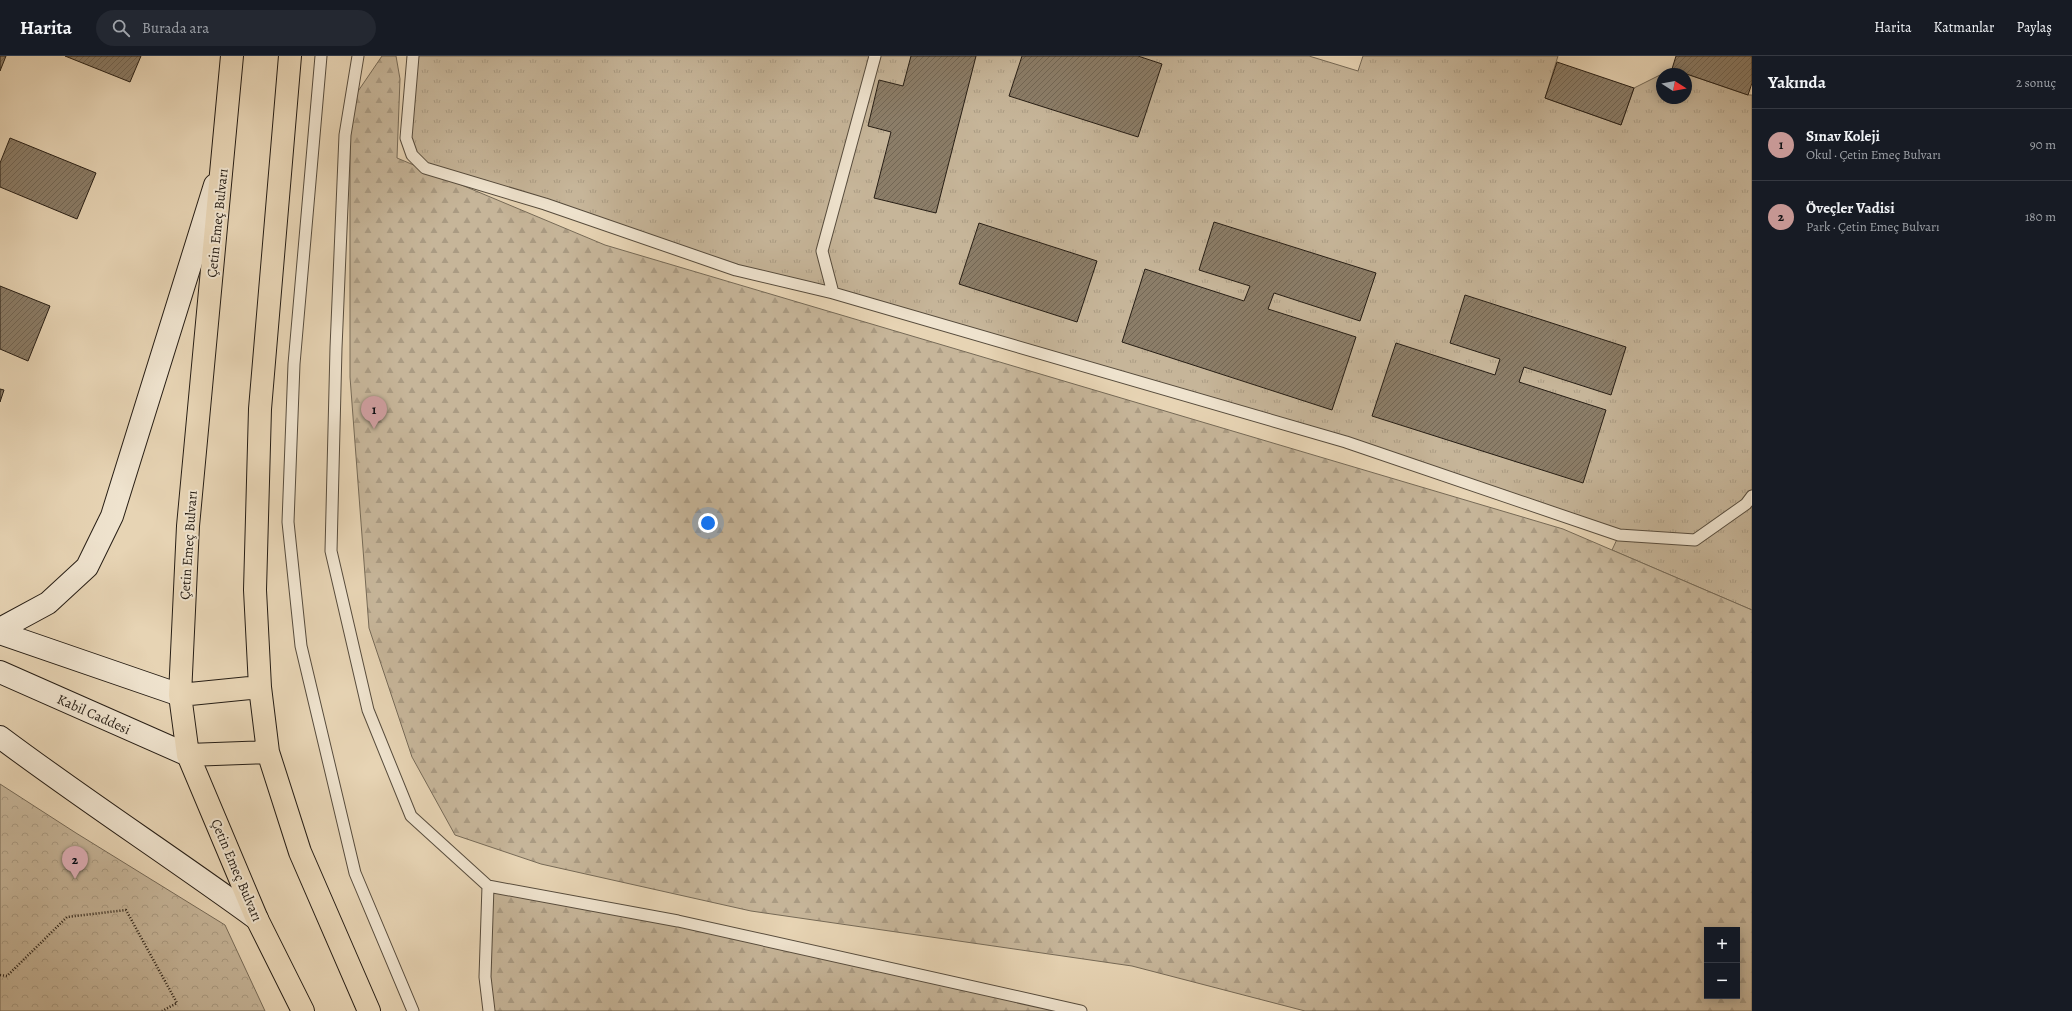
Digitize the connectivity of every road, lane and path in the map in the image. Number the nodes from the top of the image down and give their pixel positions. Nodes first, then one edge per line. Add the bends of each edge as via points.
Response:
1 (232, 56) edge
2 (290, 56) edge
3 (321, 56) edge
4 (358, 56) edge
5 (413, 56) edge
6 (875, 56) edge
7 (223, 159) junction
8 (833, 293) junction
9 (1752, 496) edge
10 (0, 629) edge
11 (0, 633) edge
12 (0, 672) edge
13 (260, 687) junction
14 (180, 695) junction
15 (0, 737) edge
16 (268, 752) junction
17 (188, 755) junction
18 (488, 886) junction
19 (257, 919) junction
20 (0, 975) edge
21 (162, 1011) edge
22 (303, 1011) edge
23 (368, 1011) edge
24 (413, 1011) edge
25 (489, 1011) edge
26 (1081, 1011) edge

1 - 7 main road, Çetin Emeç Bulvarı
2 - 13 main road via 260,409 255,590
3 - 24 lane via 294,364 288,522 301,646 355,873
4 - 18 lane via 345,136 330,551 368,710 411,816
5 - 8 lane via 406,138 412,155 425,168 545,204 736,270
6 - 8 lane via 822,251
7 - 10 main road via 112,516 101,542 87,567 48,603
7 - 14 main road, Çetin Emeç Bulvarı via 188,526
8 - 9 lane via 1346,442 1619,535 1694,540 1746,504
11 - 14 main road
12 - 17 main road, Kabil Caddesi
13 - 14 main road
13 - 16 main road
14 - 17 main road, Çetin Emeç Bulvarı
15 - 19 main road
16 - 17 main road
16 - 23 main road via 300,852
17 - 19 main road, Çetin Emeç Bulvarı
18 - 25 lane via 485,977
18 - 26 lane via 678,921
19 - 22 main road, Çetin Emeç Bulvarı
20 - 21 path via 7,976 67,917 126,910 177,1003

